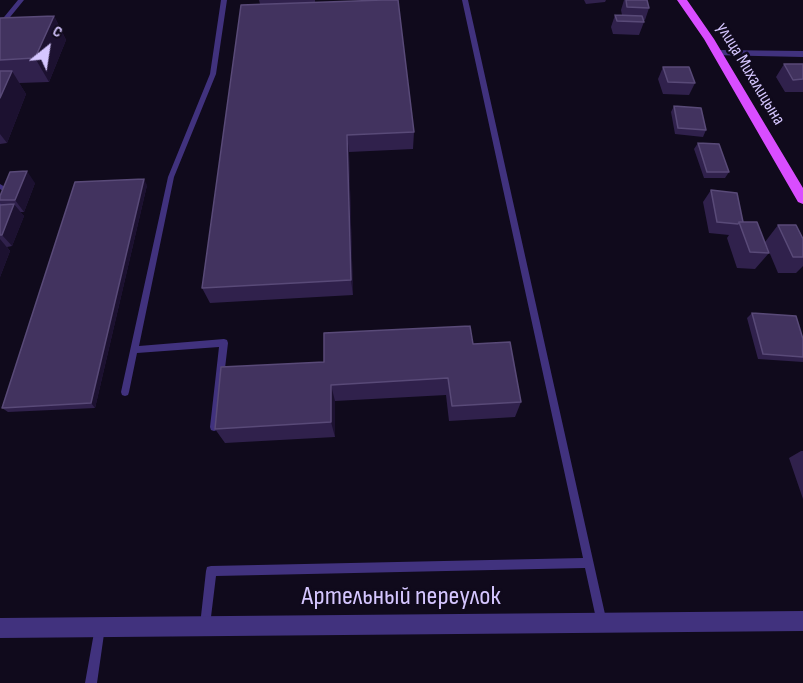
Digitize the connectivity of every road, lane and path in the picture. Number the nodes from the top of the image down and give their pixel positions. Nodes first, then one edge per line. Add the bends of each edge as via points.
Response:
1 (21, 0) edge
2 (224, 0) edge
3 (465, 0) edge
4 (682, 0) edge
5 (0, 26) edge
6 (717, 53) junction
7 (803, 54) edge
8 (0, 186) edge
9 (803, 199) edge
10 (0, 208) edge
11 (134, 350) junction
12 (125, 392) dead end
13 (214, 427) edge
14 (589, 563) junction
15 (803, 621) edge
16 (602, 623) junction
17 (204, 626) junction
18 (100, 627) junction
19 (0, 628) edge
20 (91, 683) edge

1 - 5 lane
2 - 11 lane via 213,74 171,177
3 - 14 lane
4 - 6 main road, улица Михалицына
6 - 7 street
6 - 9 main road, улица Михалицына
8 - 10 lane via 7,190
11 - 12 lane
11 - 13 lane via 224,343
14 - 16 lane
14 - 17 lane via 211,571
15 - 16 street, Артельный переулок
16 - 17 street, Артельный переулок
17 - 18 street, Артельный переулок
18 - 19 street, Артельный переулок
18 - 20 lane

